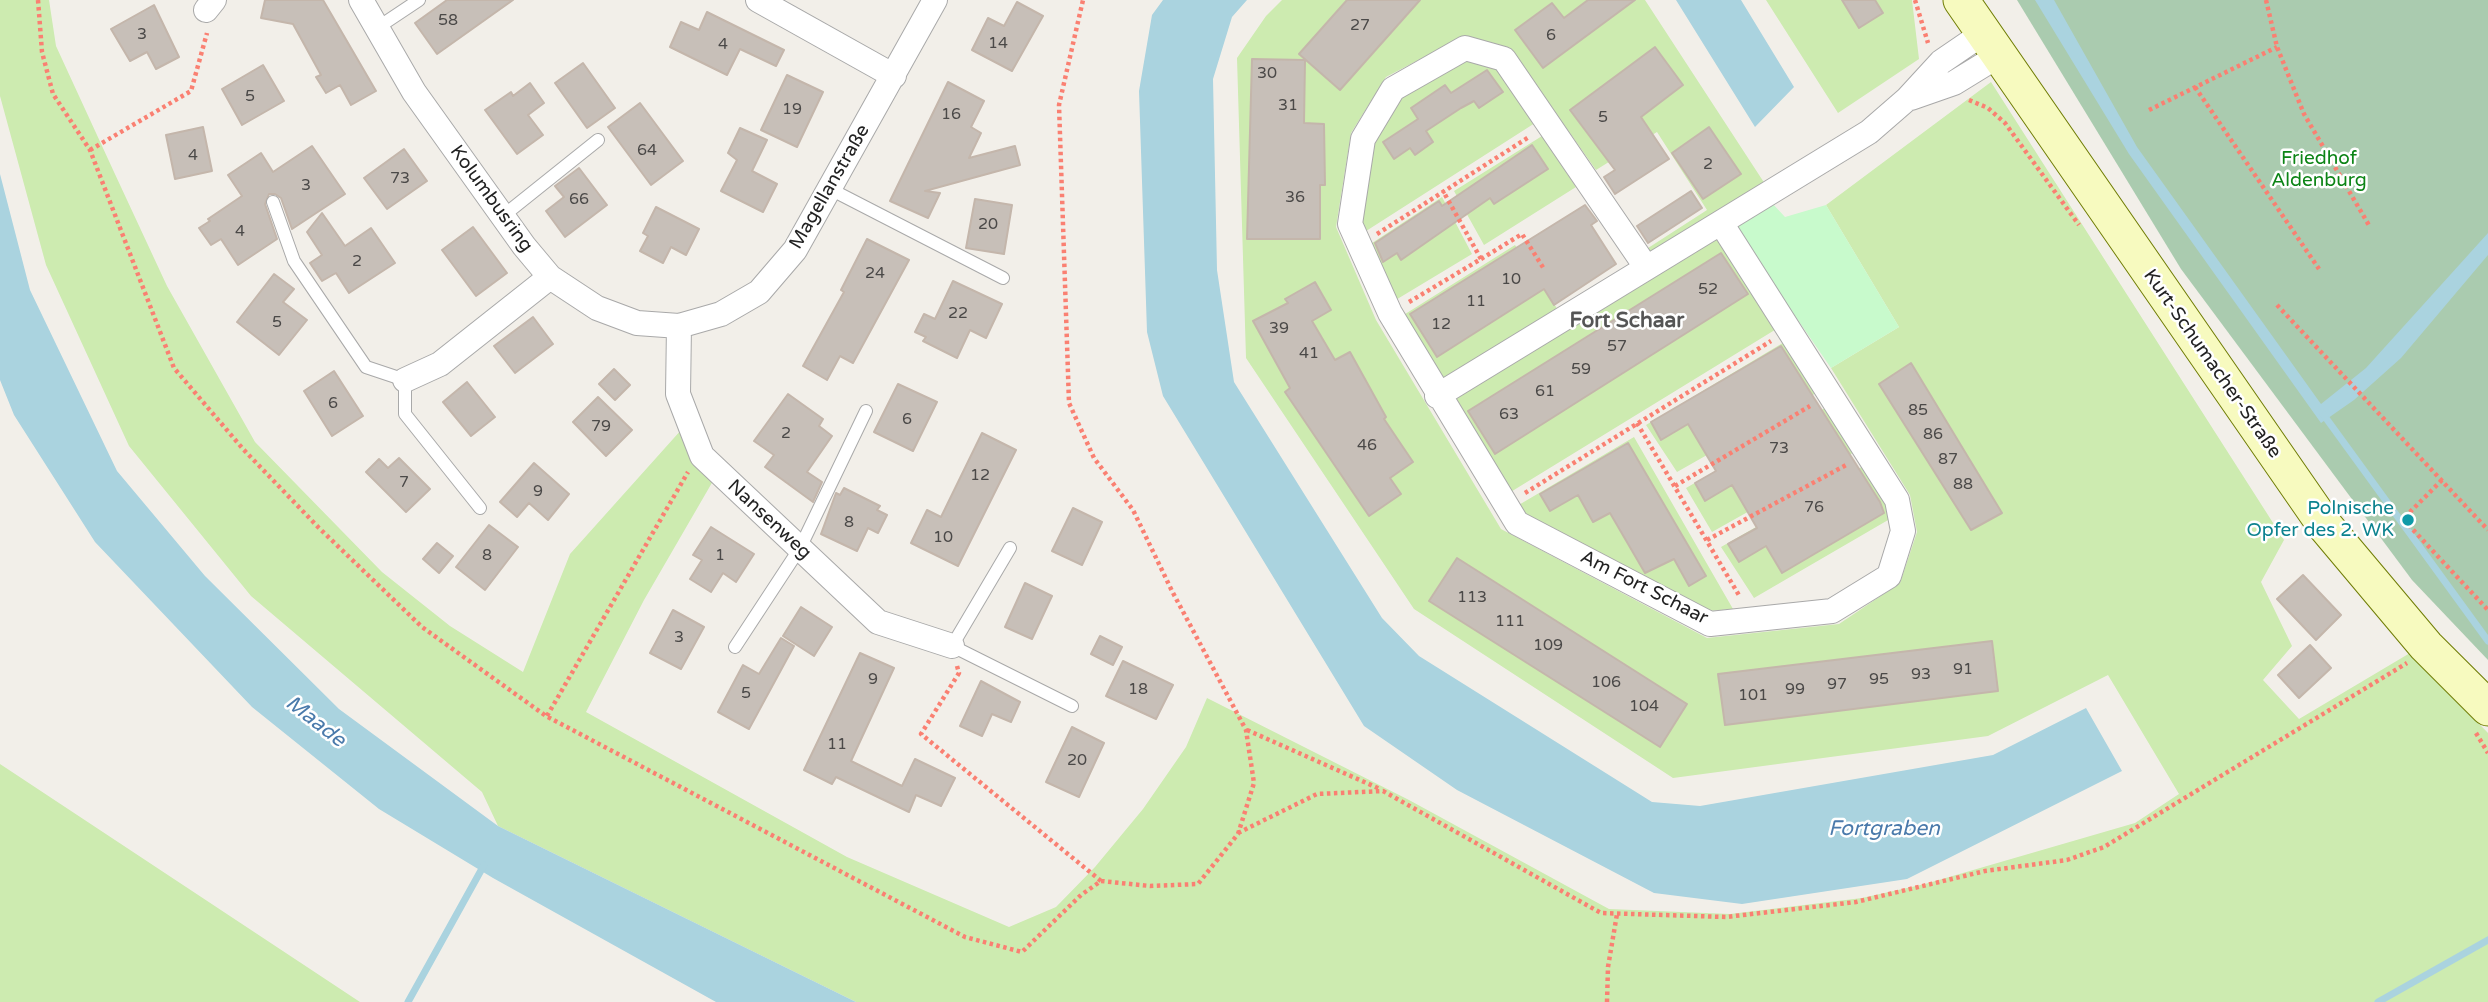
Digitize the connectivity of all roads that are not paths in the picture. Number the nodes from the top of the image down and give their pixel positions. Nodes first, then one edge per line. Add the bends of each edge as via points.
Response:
1 (360, 0) edge
2 (419, 0) edge
3 (758, 0) edge
4 (934, 0) edge
5 (1961, 0) edge
6 (377, 27) junction
7 (1990, 45) junction
8 (894, 75) junction
9 (598, 141) dead end
10 (830, 189) junction
11 (273, 202) dead end
12 (503, 216) junction
13 (1721, 223) junction
14 (1646, 267) junction
15 (550, 277) junction
16 (1003, 278) dead end
17 (679, 326) junction
18 (405, 380) junction
19 (1437, 396) junction
20 (866, 411) dead end
21 (480, 509) dead end
22 (800, 548) junction
23 (1010, 548) dead end
24 (952, 646) junction
25 (735, 647) dead end
26 (1072, 706) dead end
27 (2488, 708) edge

1 - 6 street, Kolumbusring
2 - 6 lane
3 - 8 street
4 - 8 street, Magellanstraße
5 - 7 main road, Kurt-Schumacher-Straße
6 - 12 street, Kolumbusring via 415,92
7 - 13 street via 1941,62 1869,132
7 - 27 main road, Kurt-Schumacher-Straße via 2326,527 2426,646
8 - 10 street, Magellanstraße
9 - 12 lane
10 - 16 lane
10 - 17 street, Magellanstraße via 795,250 759,292 721,314
11 - 18 lane via 294,261 366,367
12 - 15 street, Kolumbusring
13 - 14 street
13 - 19 street, Am Fort Schaar via 1897,500 1903,531 1889,576 1832,611 1710,624 1517,523
14 - 19 street
14 - 19 street, Am Fort Schaar via 1504,59 1465,48 1393,89 1363,139 1350,224 1390,313
15 - 17 street, Kolumbusring via 597,307 637,323
15 - 18 street via 440,364
17 - 22 street, Nansenweg via 678,394 702,456
18 - 21 lane via 405,414
20 - 22 lane
22 - 24 street, Nansenweg via 878,622
22 - 25 lane
23 - 24 lane
24 - 26 lane

